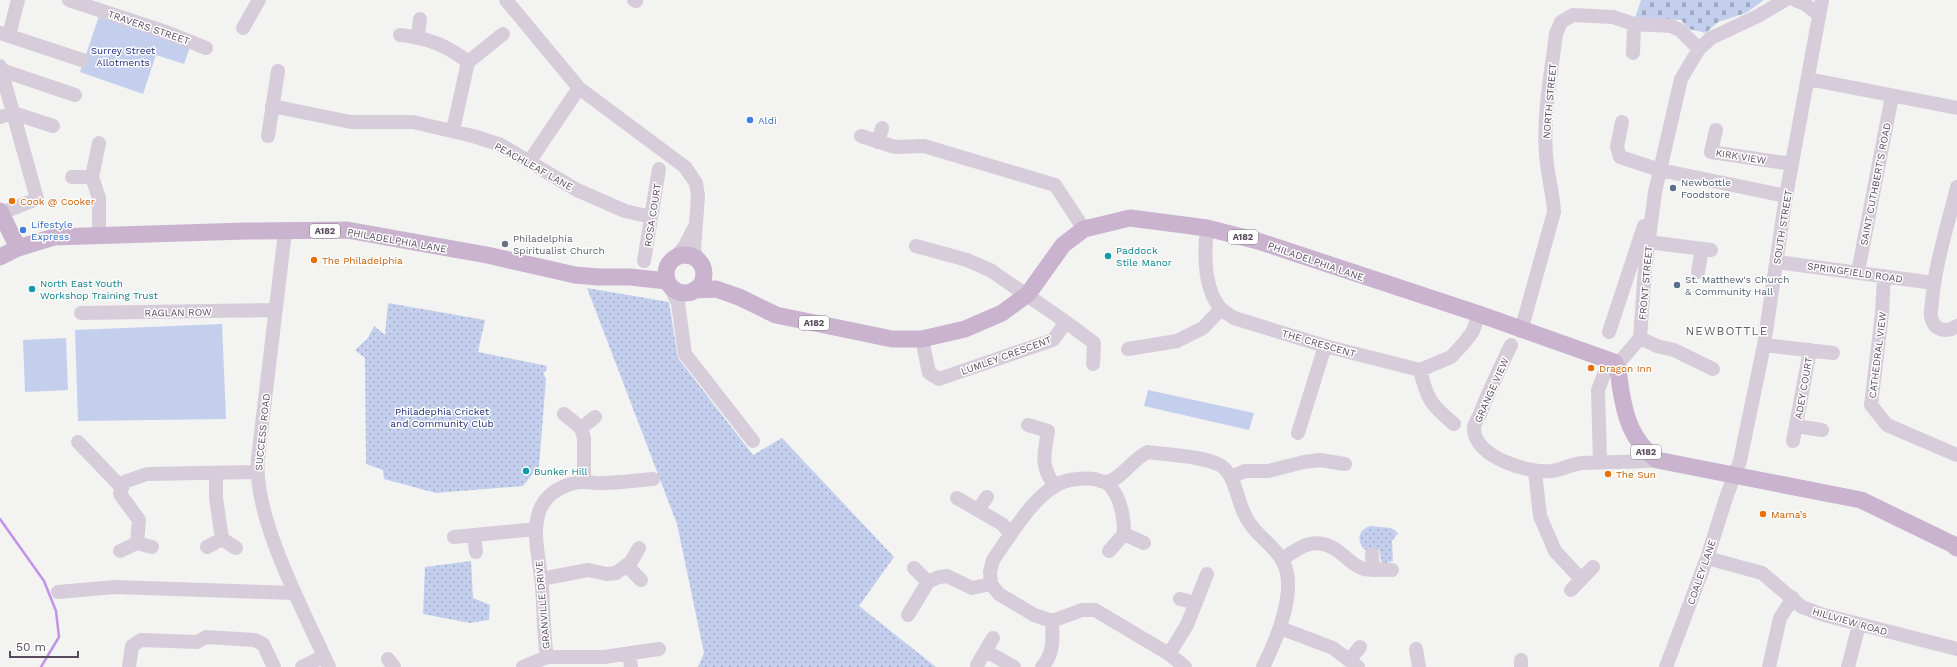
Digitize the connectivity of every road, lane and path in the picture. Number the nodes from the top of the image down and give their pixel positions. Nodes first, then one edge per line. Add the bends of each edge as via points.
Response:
1 (18, 0) edge
2 (69, 0) edge
3 (259, 0) edge
4 (506, 0) edge
5 (1785, 0) edge
6 (1795, 0) edge
7 (1822, 0) edge
8 (1819, 15) junction
9 (420, 19) dead end
10 (1634, 24) junction
11 (243, 28) dead end
12 (5, 34) edge
13 (503, 34) dead end
14 (400, 35) dead end
15 (418, 36) junction
16 (206, 48) dead end
17 (1699, 49) junction
18 (1633, 53) dead end
19 (82, 60) dead end
20 (468, 62) junction
21 (1, 68) edge
22 (278, 71) dead end
23 (1808, 79) junction
24 (579, 88) junction
25 (75, 95) dead end
26 (1892, 96) junction
27 (272, 106) junction
28 (1957, 108) edge
29 (6, 115) edge
30 (1622, 122) dead end
31 (53, 126) dead end
32 (882, 128) dead end
33 (453, 130) junction
34 (1716, 130) dead end
35 (268, 136) dead end
36 (861, 136) dead end
37 (878, 142) junction
38 (99, 143) dead end
39 (529, 162) junction
40 (1792, 164) junction
41 (659, 170) dead end
42 (1660, 170) junction
43 (72, 177) dead end
44 (92, 177) junction
45 (1957, 187) edge
46 (1655, 192) junction
47 (1786, 196) junction
48 (0, 212) edge
49 (650, 217) junction
50 (695, 226) junction
51 (1206, 228) junction
52 (1084, 229) junction
53 (285, 232) junction
54 (99, 236) junction
55 (1648, 242) junction
56 (916, 246) dead end
57 (18, 248) junction
58 (0, 257) edge
59 (644, 261) dead end
60 (1777, 262) junction
61 (700, 264) junction
62 (670, 272) junction
63 (1698, 272) dead end
64 (1858, 272) junction
65 (1884, 276) junction
66 (1934, 283) junction
67 (692, 291) junction
68 (1028, 294) junction
69 (739, 297) junction
70 (1221, 309) junction
71 (276, 310) junction
72 (81, 313) dead end
73 (1479, 314) junction
74 (1066, 322) junction
75 (682, 326) junction
76 (1957, 326) edge
77 (1521, 330) junction
78 (1609, 332) dead end
79 (1640, 338) junction
80 (922, 339) junction
81 (1511, 345) dead end
82 (1325, 346) junction
83 (1764, 346) junction
84 (1128, 349) dead end
85 (1810, 350) junction
86 (1833, 353) dead end
87 (1093, 364) dead end
88 (1615, 364) junction
89 (1713, 369) dead end
90 (1420, 370) junction
91 (564, 414) dead end
92 (595, 417) dead end
93 (1454, 424) dead end
94 (1028, 425) dead end
95 (1796, 426) junction
96 (581, 428) junction
97 (1822, 430) dead end
98 (1298, 433) dead end
99 (753, 441) dead end
100 (1793, 441) dead end
101 (78, 442) dead end
102 (1957, 455) edge
103 (1657, 460) junction
104 (1600, 462) junction
105 (1345, 464) dead end
106 (257, 472) junction
107 (1535, 472) junction
108 (216, 474) junction
109 (1735, 476) junction
110 (1231, 477) junction
111 (653, 479) dead end
112 (584, 481) junction
113 (1106, 482) junction
114 (1055, 486) junction
115 (122, 488) junction
116 (987, 497) dead end
117 (957, 498) dead end
118 (978, 510) junction
119 (535, 529) junction
120 (1011, 534) junction
121 (1124, 534) junction
122 (474, 535) junction
123 (454, 537) dead end
124 (222, 539) junction
125 (137, 543) junction
126 (1144, 543) dead end
127 (1955, 544) edge
128 (152, 547) dead end
129 (207, 547) dead end
130 (236, 548) dead end
131 (639, 548) dead end
132 (120, 551) dead end
133 (1109, 551) dead end
134 (476, 552) dead end
135 (1372, 554) dead end
136 (1707, 558) junction
137 (1282, 560) junction
138 (627, 566) junction
139 (1593, 567) dead end
140 (914, 568) dead end
141 (1372, 569) junction
142 (1392, 570) dead end
143 (1207, 574) dead end
144 (541, 579) junction
145 (1582, 579) junction
146 (641, 580) dead end
147 (928, 582) junction
148 (991, 584) junction
149 (1571, 590) dead end
150 (58, 592) dead end
151 (295, 593) junction
152 (1793, 598) junction
153 (1180, 599) dead end
154 (1196, 603) junction
155 (908, 615) dead end
156 (1052, 621) junction
157 (1859, 625) junction
158 (1280, 628) junction
159 (994, 638) dead end
160 (1360, 647) dead end
161 (1957, 648) edge
162 (659, 649) dead end
163 (1416, 650) dead end
164 (986, 651) junction
165 (1169, 654) junction
166 (547, 657) junction
167 (630, 660) edge
168 (327, 662) edge
169 (1354, 663) edge
170 (977, 665) dead end
171 (129, 667) edge
172 (274, 667) edge
173 (302, 667) edge
174 (523, 667) edge
175 (1014, 667) edge
176 (1042, 667) edge
177 (1185, 667) edge
178 (1263, 667) edge
179 (1419, 667) edge
180 (1666, 667) edge
181 (1769, 667) edge
182 (1848, 667) edge

1 - 12 street
2 - 16 street, TRAVERS STREET
3 - 11 street
4 - 24 street
5 - 17 street via 1758,16 1720,32
6 - 8 street
7 - 8 street, SOUTH STREET
8 - 23 street, SOUTH STREET
9 - 15 street
10 - 17 street, NORTH STREET via 1671,26 1680,30
10 - 18 street
10 - 77 street, NORTH STREET via 1613,17 1573,14 1561,22 1556,34 1545,127 1554,212
12 - 19 street
13 - 20 street
14 - 15 street
15 - 20 street via 433,41
17 - 42 street, FRONT STREET via 1681,79
20 - 33 street
21 - 25 street
21 - 29 street
22 - 27 street
23 - 26 street
23 - 40 street, SOUTH STREET
24 - 39 street
24 - 50 street via 684,167 696,183 698,196
26 - 28 street
26 - 64 street, SAINT CUTHBERT'S ROAD
27 - 33 street, PEACHLEAF LANE via 351,122 413,122
27 - 35 street
29 - 31 street
29 - 48 street via 37,199
30 - 42 street via 1617,147 1620,156
32 - 37 street
33 - 39 street, PEACHLEAF LANE via 501,145
34 - 40 street, KIRK VIEW via 1711,152
36 - 37 street
37 - 52 street via 895,147 924,146 1055,185
38 - 44 street
39 - 49 street, PEACHLEAF LANE via 577,190 625,211
40 - 47 street, SOUTH STREET
41 - 49 street, ROSA COURT
42 - 46 street, FRONT STREET
42 - 47 street
43 - 44 street
44 - 54 street via 99,198
45 - 66 street
46 - 55 street, FRONT STREET
46 - 78 street, FRONT STREET
47 - 60 street, SOUTH STREET
48 - 57 main road
49 - 59 street, ROSA COURT
50 - 61 street via 694,250
50 - 62 street
51 - 52 main road, PHILADELPHIA LANE / A182 via 1130,218
51 - 70 street, THE CRESCENT via 1204,248 1209,289
51 - 73 main road, PHILADELPHIA LANE / A182 via 1258,241
52 - 68 main road, PHILADELPHIA LANE / A182 via 1063,245
53 - 54 main road, PHILADELPHIA LANE / A182
53 - 62 main road, PHILADELPHIA LANE / A182 via 348,230 575,275 630,277
53 - 71 street, SUCCESS ROAD
54 - 57 main road, PHILADELPHIA LANE / A182 via 54,237
55 - 63 street via 1706,250
55 - 79 street, FRONT STREET
56 - 68 street via 967,260 990,270
57 - 58 main road, A182
60 - 64 street, SPRINGFIELD ROAD
60 - 83 street, SOUTH STREET
61 - 62 main road, PHILADELPHIA LANE / A182 via 687,255
61 - 67 main road via 702,282
61 - 69 main road, PHILADELPHIA LANE / A182
62 - 67 main road, PHILADELPHIA LANE / A182 via 679,292
62 - 75 street
64 - 65 street, SPRINGFIELD ROAD
65 - 66 street, SPRINGFIELD ROAD
65 - 102 street, CATHEDRAL VIEW via 1871,405 1887,426
66 - 76 street via 1931,317 1937,327 1943,330 1950,331
67 - 69 main road, PHILADELPHIA LANE / A182 via 716,288
67 - 75 street via 685,307
68 - 74 street
68 - 80 main road, PHILADELPHIA LANE / A182 via 996,316 965,329
69 - 80 main road, PHILADELPHIA LANE / A182 via 776,315 892,339
70 - 82 street, THE CRESCENT via 1234,318
70 - 84 street via 1203,328 1177,341
71 - 72 street, RAGLAN ROW
71 - 106 street, SUCCESS ROAD
73 - 77 main road, PHILADELPHIA LANE / A182
73 - 90 street via 1473,331 1451,357
74 - 80 street, LUMLEY CRESCENT via 1053,340 939,379 929,373
74 - 87 street via 1094,343
75 - 99 street via 685,354
77 - 88 main road, PHILADELPHIA LANE / A182
79 - 88 street
79 - 89 street via 1674,350
81 - 107 street, GRANGE VIEW via 1474,428 1478,442 1492,455
82 - 90 street, THE CRESCENT
82 - 98 street
83 - 85 street, ADEY COURT
83 - 109 street, SOUTH STREET
85 - 86 street, ADEY COURT
85 - 95 street, ADEY COURT
88 - 103 main road, A182 via 1632,434 1644,450
88 - 104 street via 1605,372 1598,390
90 - 93 street via 1426,392 1435,408
91 - 96 street
92 - 96 street
94 - 114 street via 1052,427 1044,454 1046,474
95 - 97 street, ADEY COURT
95 - 100 street, ADEY COURT
96 - 112 street via 585,452
101 - 115 street
103 - 104 street, GRANGE VIEW via 1635,463
103 - 109 main road, A182
104 - 107 street, GRANGE VIEW
105 - 110 street via 1320,460 1268,471 1245,471
106 - 108 street
106 - 151 street, SUCCESS ROAD via 262,502
107 - 145 street via 1540,516 1555,551
108 - 115 street via 147,474 124,482
108 - 124 street via 216,498
109 - 127 main road, A182 via 1861,500
109 - 136 street, COALEY LANE
110 - 113 street via 1221,466 1206,460 1148,452 1140,455 1120,475
110 - 137 street via 1244,515
111 - 112 street, GRANVILLE DRIVE via 602,484
112 - 119 street, GRANVILLE DRIVE via 572,483 552,495 538,514
113 - 114 street via 1093,479 1069,480
113 - 121 street via 1114,488 1124,514
114 - 120 street via 1041,496
115 - 125 street via 120,494 139,520
116 - 118 street
117 - 118 street
118 - 120 street via 1002,524
119 - 122 street
119 - 144 street, GRANVILLE DRIVE
120 - 148 street via 993,560
121 - 126 street
121 - 133 street
122 - 123 street
122 - 134 street
124 - 129 street
124 - 130 street
125 - 128 street
125 - 132 street
131 - 138 street
135 - 141 street
136 - 152 street, HILLVIEW ROAD via 1762,574
136 - 180 street, COALEY LANE
137 - 141 street via 1297,548 1317,542 1336,549 1363,569
137 - 158 street via 1288,578 1288,597
138 - 144 street via 616,573 588,570
138 - 146 street
139 - 145 street
140 - 147 street
141 - 142 street
143 - 154 street
144 - 166 street, GRANVILLE DRIVE via 543,633
145 - 149 street
147 - 148 street via 947,576 972,588
147 - 155 street
148 - 156 street via 999,594 1028,612
150 - 151 street via 114,587
151 - 168 street, SUCCESS ROAD
152 - 157 street, HILLVIEW ROAD via 1802,607
152 - 181 street via 1780,618
153 - 154 street
154 - 165 street via 1187,625
156 - 165 street via 1082,610 1095,610
156 - 176 street via 1053,642 1049,659
157 - 161 street, HILLVIEW ROAD
157 - 182 street
158 - 169 street via 1322,643
158 - 178 street
159 - 164 street
160 - 169 street
162 - 167 street
163 - 179 street
164 - 170 street
164 - 175 street
165 - 177 street
166 - 167 street via 604,657
166 - 174 street
168 - 173 street
171 - 172 street via 132,646 141,640 197,642 206,637 254,640 263,644

